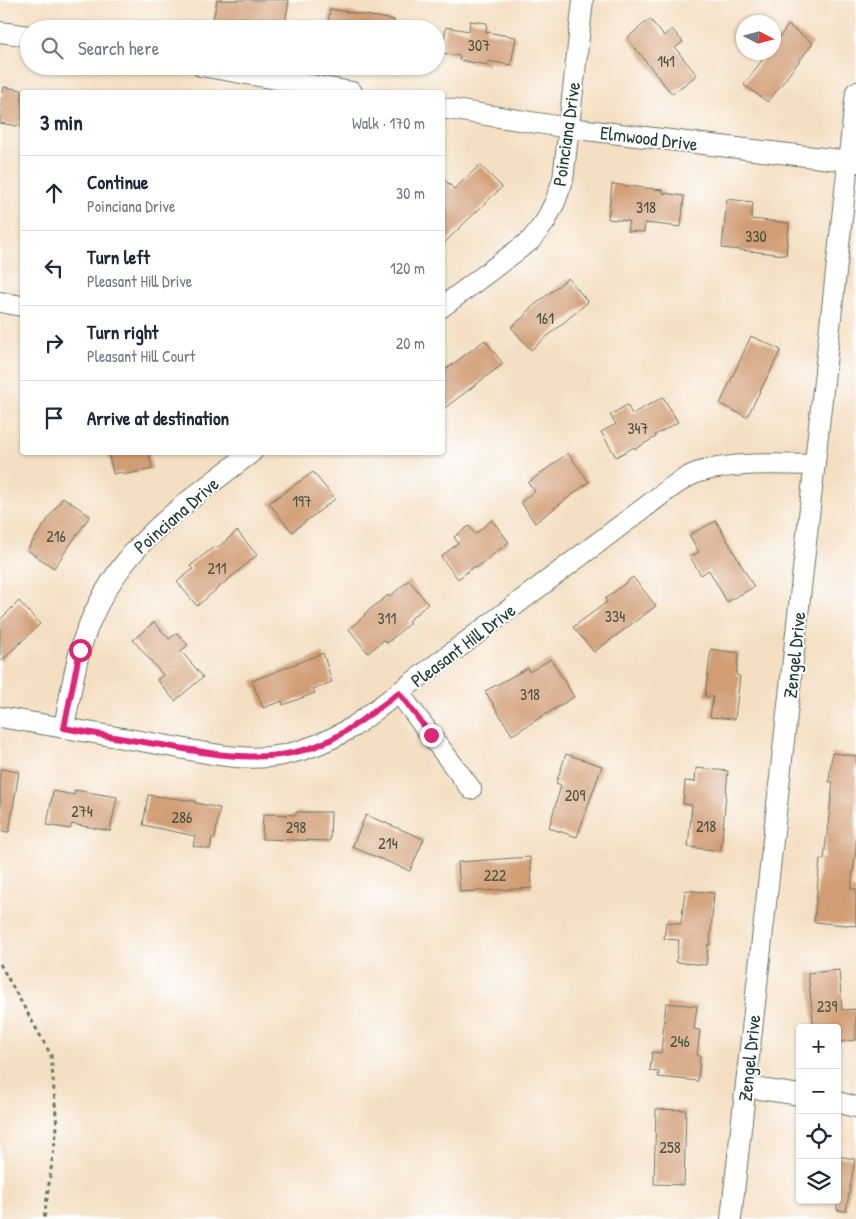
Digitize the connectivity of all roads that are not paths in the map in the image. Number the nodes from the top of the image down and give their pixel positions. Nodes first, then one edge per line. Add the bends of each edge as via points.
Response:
1 (583, 0) edge
2 (0, 32) edge
3 (20, 35) edge
4 (253, 75) edge
5 (340, 90) edge
6 (856, 92) edge
7 (445, 108) edge
8 (569, 128) junction
9 (852, 161) edge
10 (0, 302) edge
11 (445, 305) edge
12 (20, 306) edge
13 (247, 455) edge
14 (815, 465) junction
15 (399, 693) junction
16 (0, 717) edge
17 (64, 728) junction
18 (472, 790) dead end
19 (746, 1087) junction
20 (796, 1093) edge
21 (841, 1103) edge
22 (856, 1107) edge
23 (731, 1219) edge

1 - 8 street, Poinciana Drive
2 - 3 street
4 - 5 street
6 - 9 street, Zengel Drive
7 - 8 street, Elmwood Drive
8 - 9 street, Elmwood Drive
8 - 11 street, Poinciana Drive via 562,180 556,202 545,222 531,240
9 - 14 street, Zengel Drive
10 - 12 street
13 - 17 street, Poinciana Drive via 148,534 106,588 80,650
14 - 15 street, Pleasant Hill Drive via 733,466 698,472 676,484
14 - 19 street, Zengel Drive
15 - 17 street, Pleasant Hill Drive via 329,741 281,755 216,754
15 - 18 street
16 - 17 street, Pleasant Hill Drive
19 - 20 street
19 - 23 street, Zengel Drive
21 - 22 street

